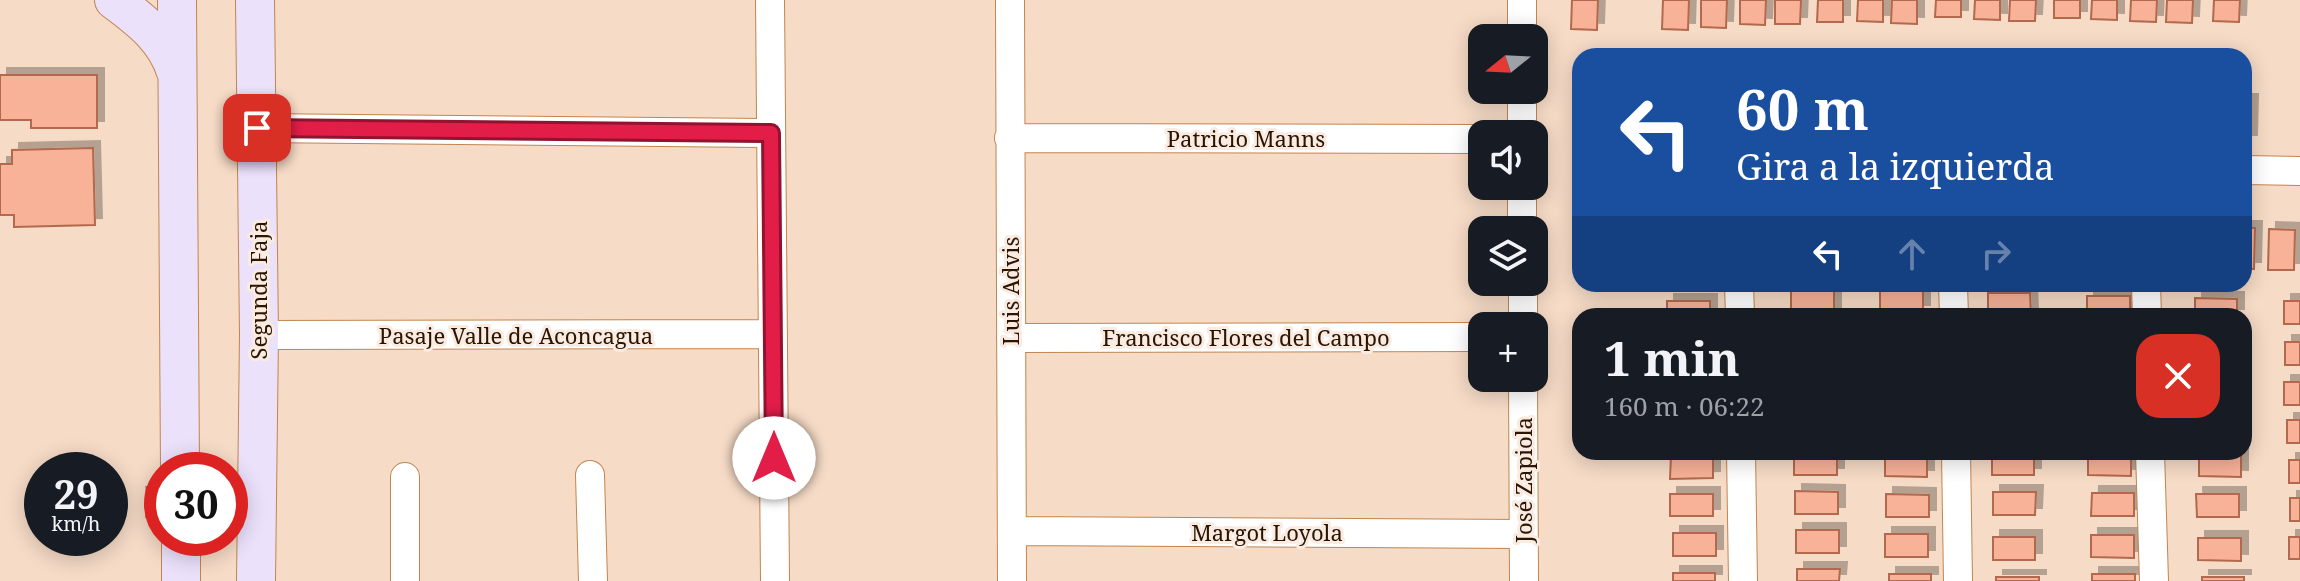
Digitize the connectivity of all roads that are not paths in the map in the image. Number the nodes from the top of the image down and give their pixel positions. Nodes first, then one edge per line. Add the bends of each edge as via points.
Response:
1 (114, 0) edge
2 (177, 0) edge
3 (255, 0) edge
4 (770, 0) edge
5 (1010, 0) edge
6 (1522, 0) edge
7 (1522, 24) edge
8 (178, 79) junction
9 (257, 128) junction
10 (771, 133) junction
11 (1009, 138) junction
12 (1468, 139) edge
13 (2252, 170) edge
14 (2300, 171) edge
15 (773, 334) junction
16 (259, 335) junction
17 (1468, 337) edge
18 (1011, 338) junction
19 (1523, 392) edge
20 (180, 452) edge
21 (1741, 460) edge
22 (1956, 460) edge
23 (2150, 460) edge
24 (590, 475) dead end
25 (405, 477) dead end
26 (1012, 531) junction
27 (1523, 534) junction
28 (181, 556) edge
29 (181, 581) edge
30 (256, 581) edge
31 (405, 581) edge
32 (593, 581) edge
33 (775, 581) edge
34 (1012, 581) edge
35 (1524, 581) edge
36 (1743, 581) edge
37 (1958, 581) edge
38 (2154, 581) edge

1 - 8 main road via 160,38
2 - 8 main road
3 - 9 main road, Segunda Faja
4 - 10 street
5 - 11 street, Luis Advis
6 - 7 street
8 - 20 main road
9 - 10 street
9 - 16 main road, Segunda Faja
10 - 15 street
11 - 12 street, Patricio Manns
11 - 18 street, Luis Advis
13 - 14 street
15 - 16 street, Pasaje Valle de Aconcagua
15 - 33 street
16 - 30 main road, Segunda Faja
17 - 18 street, Francisco Flores del Campo
18 - 26 street, Luis Advis
19 - 27 street, José Zapiola
21 - 36 street
22 - 37 street
23 - 38 street
24 - 32 street
25 - 31 street
26 - 27 street, Margot Loyola
26 - 34 street, Luis Advis
27 - 35 street, José Zapiola
28 - 29 main road

